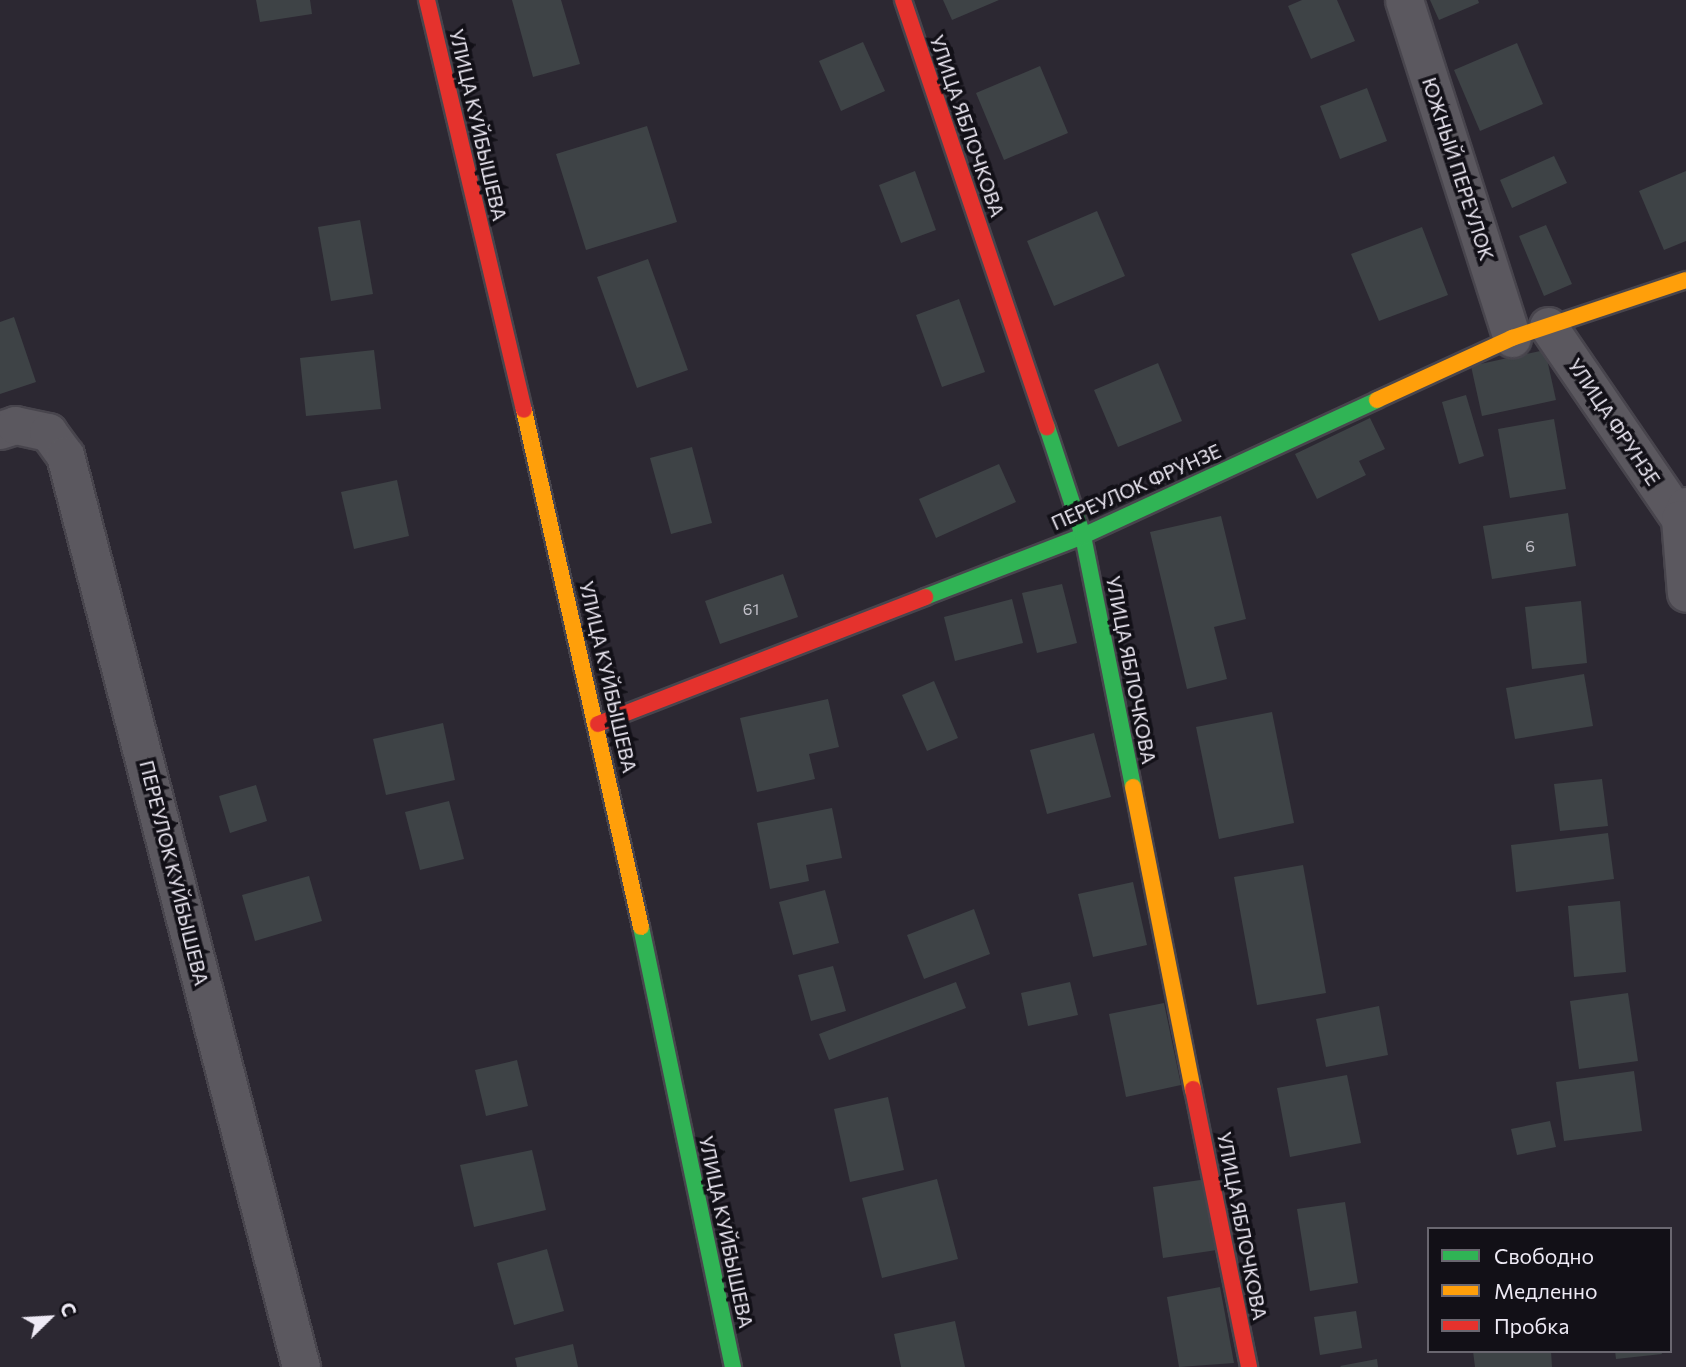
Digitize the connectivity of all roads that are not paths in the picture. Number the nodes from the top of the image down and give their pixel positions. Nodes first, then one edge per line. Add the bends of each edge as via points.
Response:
1 (427, 0) edge
2 (903, 0) edge
3 (1404, 0) edge
4 (1686, 280) edge
5 (1548, 326) junction
6 (1512, 338) junction
7 (0, 430) edge
8 (1683, 513) edge
9 (1083, 536) junction
10 (1686, 593) edge
11 (598, 724) junction
12 (301, 1367) edge
13 (733, 1367) edge
14 (1249, 1367) edge

1 - 11 street, УЛИЦА КУЙБЫШЕВА
2 - 9 street, УЛИЦА ЯБЛОЧКОВА
3 - 6 street, ЮЖНЫЙ ПЕРЕУЛОК
4 - 5 street, ПЕРЕУЛОК ФРУНЗЕ
5 - 6 street, ПЕРЕУЛОК ФРУНЗЕ
5 - 8 street, УЛИЦА ФРУНЗЕ
6 - 9 street, ПЕРЕУЛОК ФРУНЗЕ
7 - 12 street, ПЕРЕУЛОК КУЙБЫШЕВА via 15,425 48,432 65,456
8 - 10 street, УЛИЦА ФРУНЗЕ
9 - 11 street, ПЕРЕУЛОК ФРУНЗЕ
9 - 14 street, УЛИЦА ЯБЛОЧКОВА
11 - 13 street, УЛИЦА КУЙБЫШЕВА

